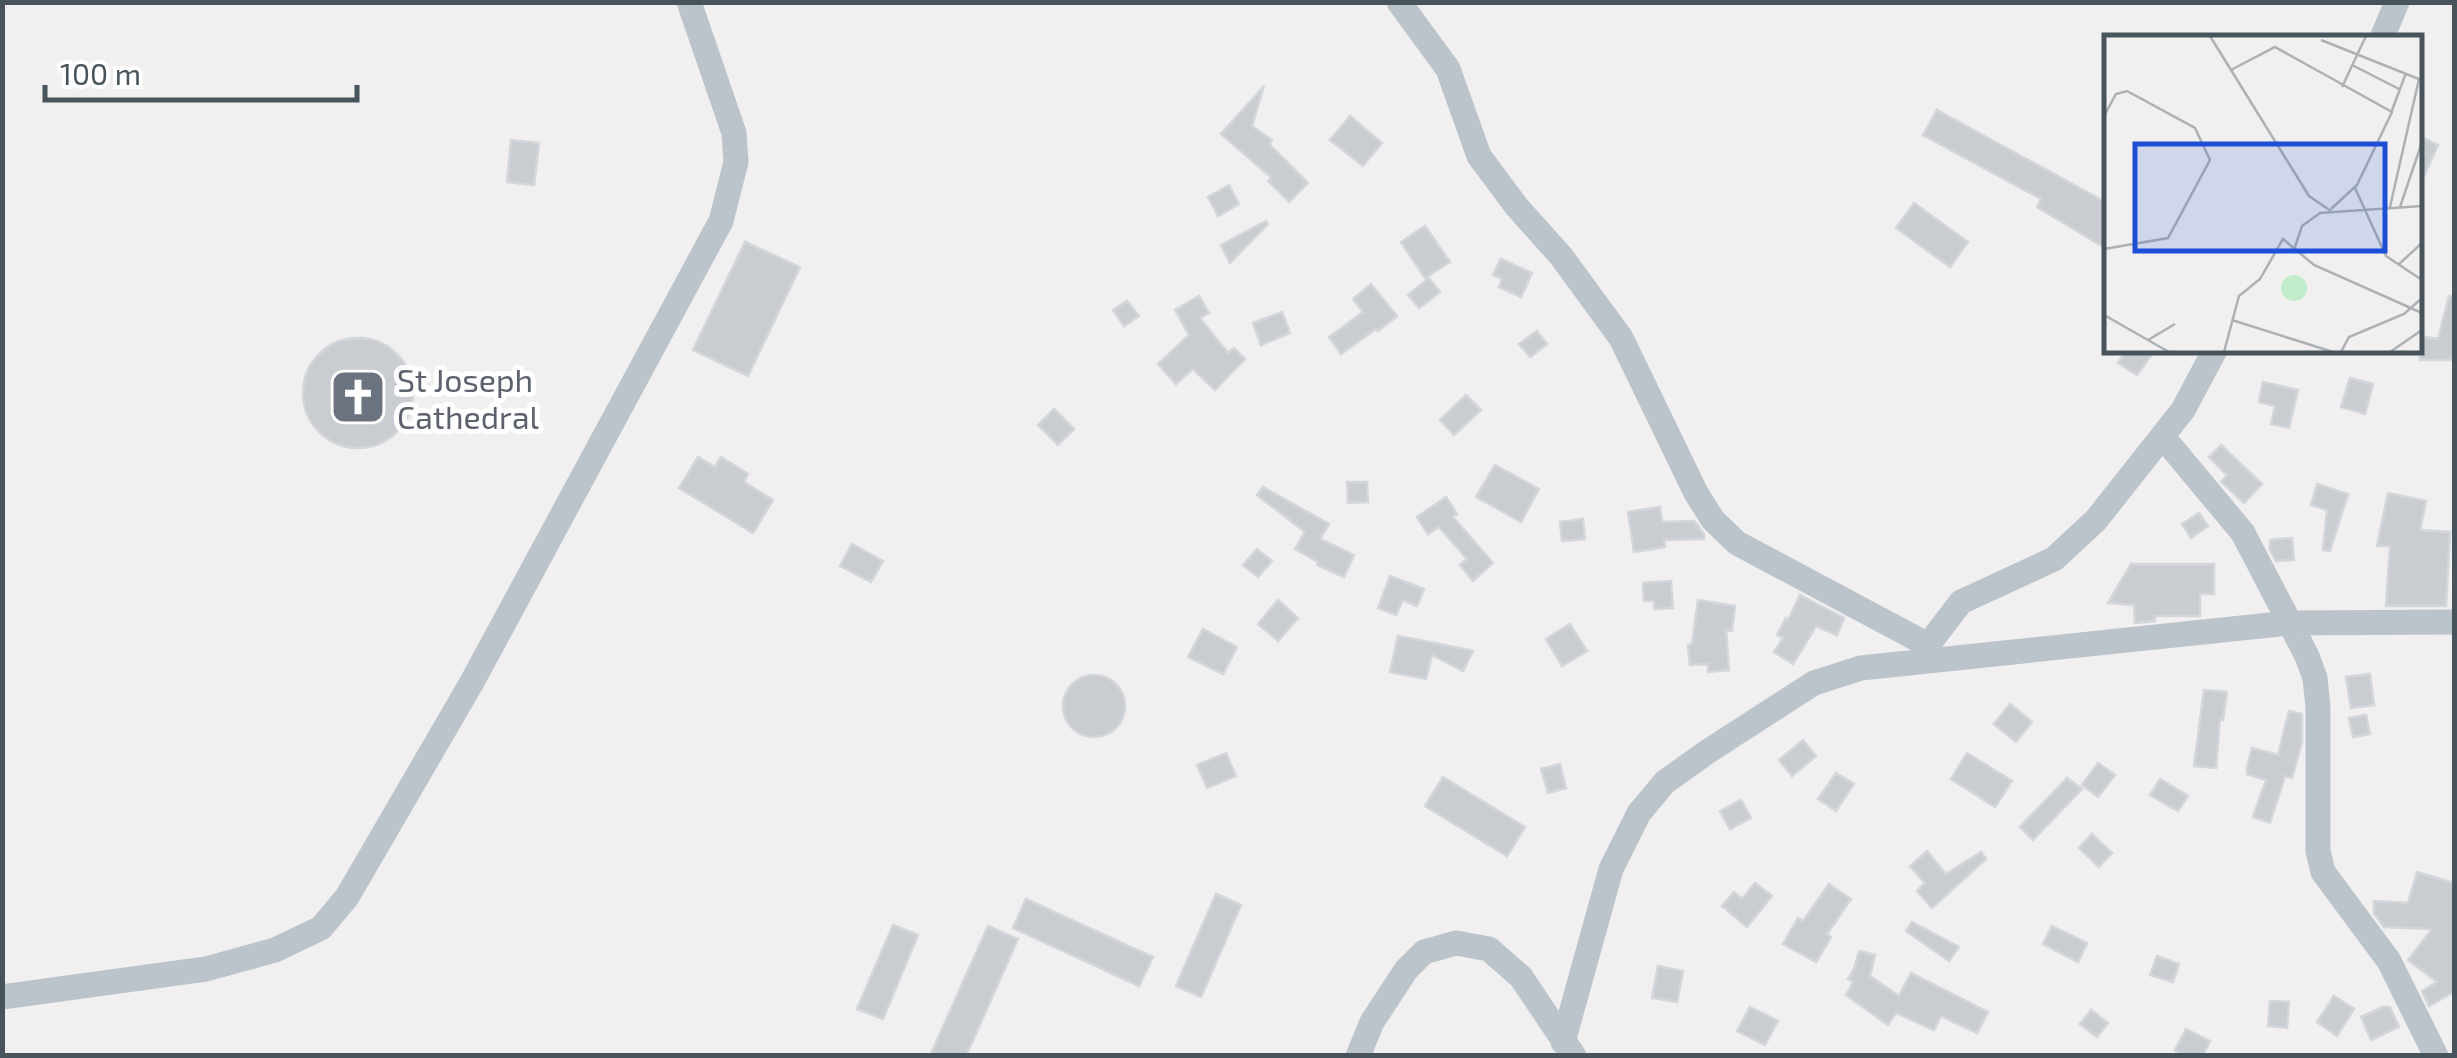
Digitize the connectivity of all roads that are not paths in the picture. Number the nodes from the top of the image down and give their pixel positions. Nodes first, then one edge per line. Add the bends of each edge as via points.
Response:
1 (688, 2) edge
2 (1398, 2) edge
3 (2397, 2) edge
4 (2383, 35) edge
5 (2215, 352) edge
6 (2163, 436) junction
7 (2454, 622) edge
8 (2289, 623) junction
9 (1927, 653) junction
10 (2, 997) edge
11 (1568, 1049) edge
12 (1358, 1056) edge
13 (2436, 1056) edge

1 - 10 street via 734,133 736,162 722,222 348,898 321,928 275,950 206,968
2 - 9 street via 1448,69 1479,156 1622,338 1713,520 1737,543
3 - 4 street
5 - 6 street
6 - 8 street via 2243,533
6 - 9 street via 2096,520 2054,559 1961,602
7 - 8 street
8 - 9 street
8 - 13 street via 2315,678 2323,872 2390,961
9 - 11 street via 1814,683 1665,782 1639,814 1611,869
11 - 12 street via 1521,977 1489,949 1456,943 1424,952 1406,970

